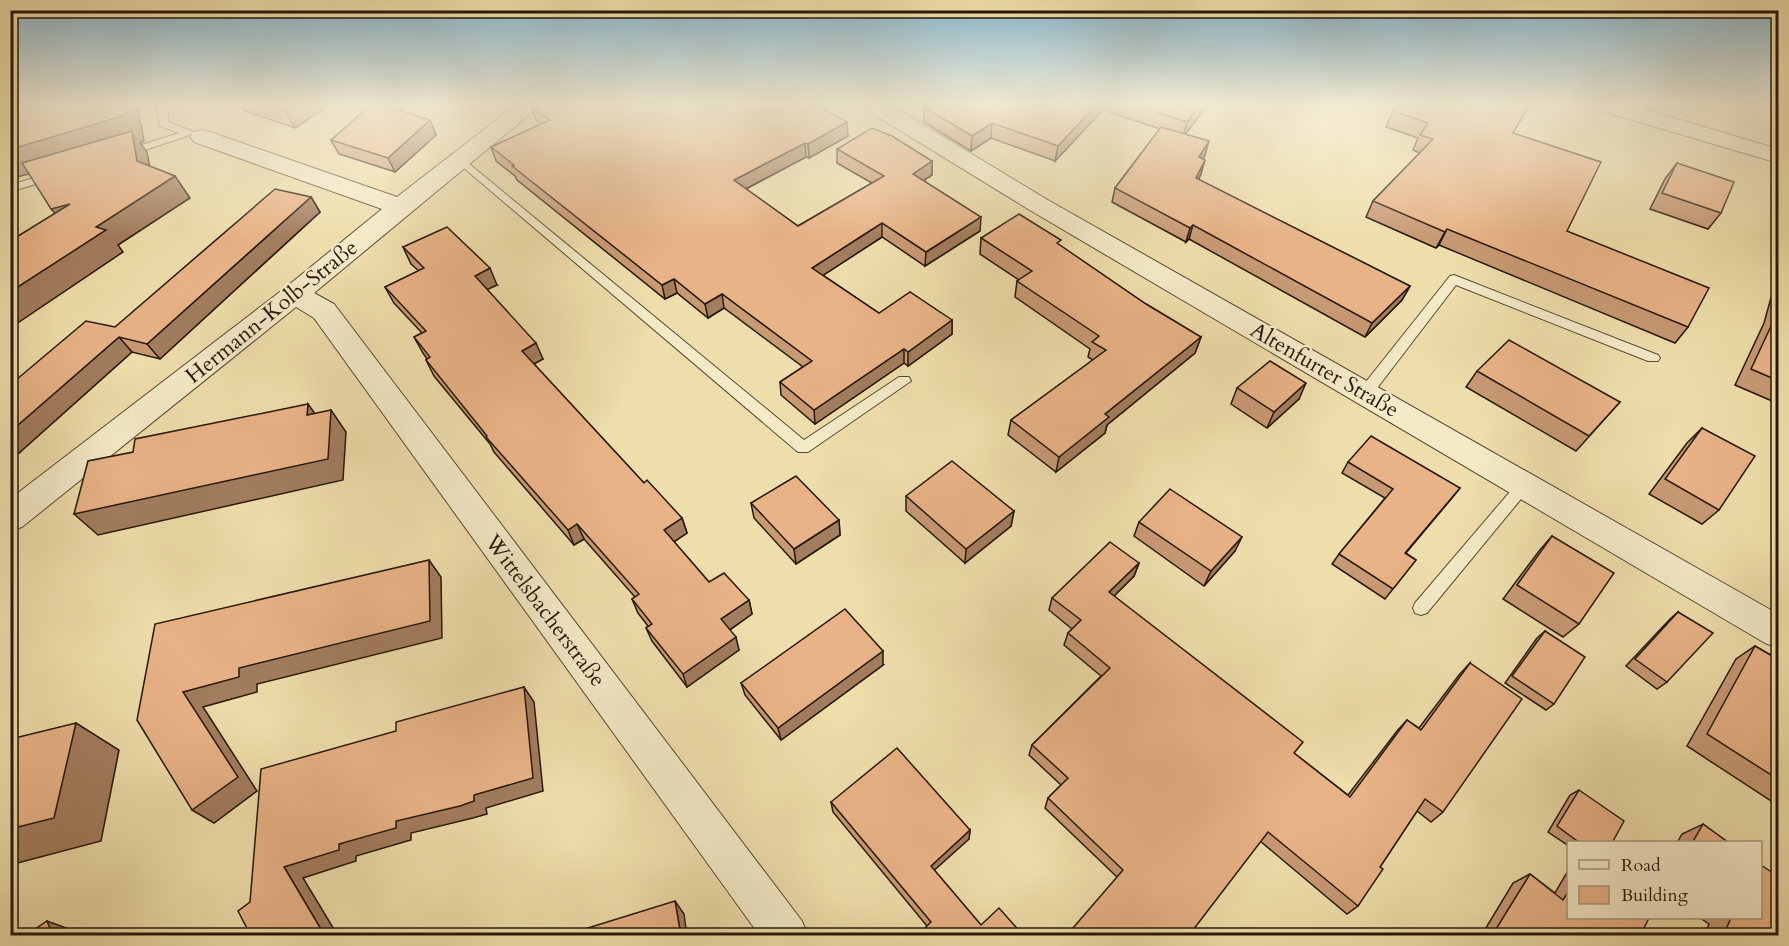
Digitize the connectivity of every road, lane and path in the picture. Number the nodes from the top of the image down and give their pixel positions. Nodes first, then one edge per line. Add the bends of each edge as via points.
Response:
1 (145, 148) edge
2 (232, 148) edge
3 (478, 148) edge
4 (945, 148) edge
5 (1752, 148) edge
6 (1779, 156) edge
7 (111, 157) edge
8 (462, 161) junction
9 (66, 171) edge
10 (10, 189) edge
11 (10, 198) edge
12 (400, 207) junction
13 (10, 246) edge
14 (295, 294) junction
15 (1653, 358) dead end
16 (904, 381) dead end
17 (1366, 392) junction
18 (1525, 484) junction
19 (10, 518) edge
20 (1421, 608) dead end
21 (1779, 632) edge
22 (787, 936) edge

1 - 7 lane
2 - 12 street
3 - 8 street, Hermann-Kolb-Straße
4 - 17 street, Altenfurter Straße
5 - 6 street
8 - 12 street, Hermann-Kolb-Straße
8 - 16 lane via 803,448
9 - 10 lane
11 - 13 lane
12 - 14 street, Hermann-Kolb-Straße
14 - 19 street, Hermann-Kolb-Straße
14 - 22 street, Wittelsbacherstraße via 324,311
15 - 17 lane via 1454,279
17 - 18 street, Altenfurter Straße
18 - 20 lane
18 - 21 street, Altenfurter Straße

